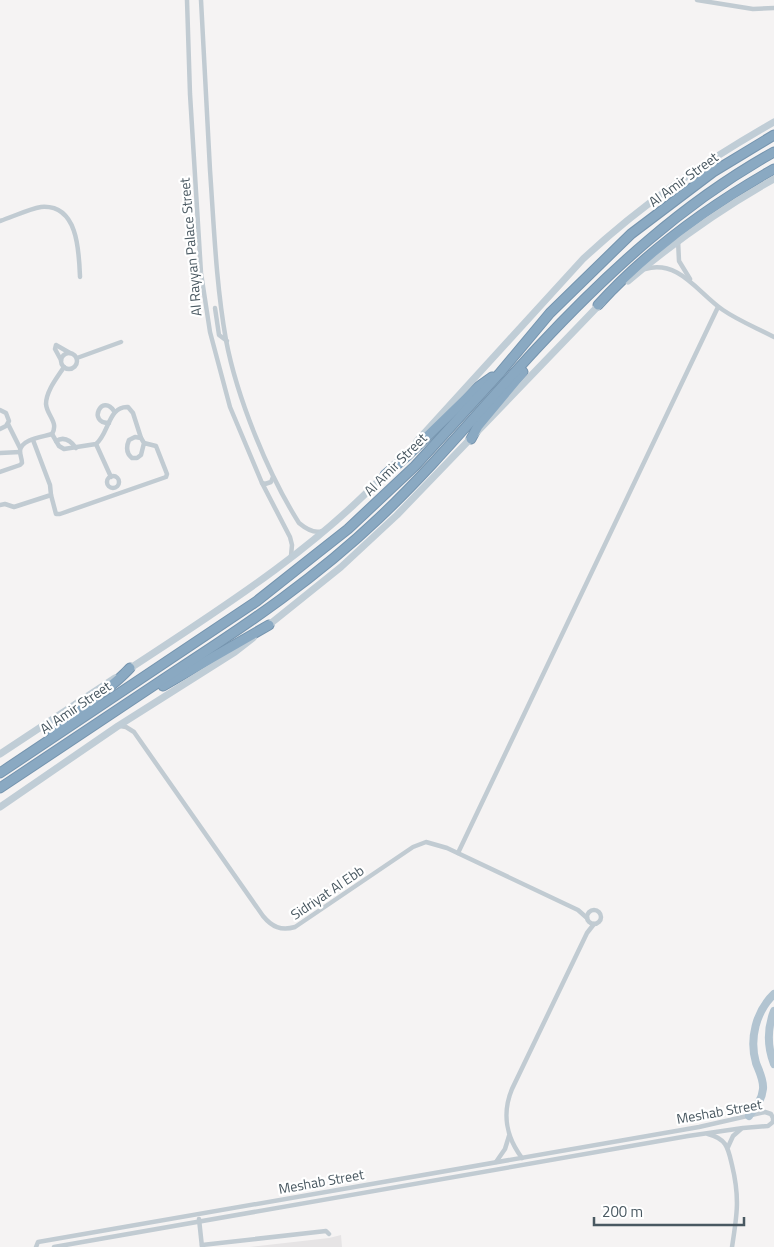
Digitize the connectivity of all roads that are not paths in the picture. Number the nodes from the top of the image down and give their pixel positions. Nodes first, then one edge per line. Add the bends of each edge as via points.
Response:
1 (187, 0) edge
2 (201, 0) edge
3 (697, 0) edge
4 (773, 8) edge
5 (774, 122) edge
6 (774, 136) edge
7 (774, 152) edge
8 (774, 169) edge
9 (774, 179) edge
10 (0, 221) edge
11 (678, 240) junction
12 (641, 270) junction
13 (80, 276) dead end
14 (691, 281) junction
15 (598, 305) junction
16 (221, 306) junction
17 (718, 307) junction
18 (215, 308) junction
19 (207, 311) junction
20 (774, 337) edge
21 (227, 341) junction
22 (121, 342) dead end
23 (538, 347) junction
24 (70, 353) junction
25 (77, 358) junction
26 (61, 360) junction
27 (64, 367) junction
28 (499, 374) junction
29 (0, 410) edge
30 (114, 411) junction
31 (109, 423) junction
32 (8, 424) junction
33 (0, 429) edge
34 (52, 434) junction
35 (142, 438) junction
36 (471, 439) junction
37 (33, 440) junction
38 (56, 441) junction
39 (96, 444) junction
40 (144, 444) junction
41 (76, 448) junction
42 (20, 450) junction
43 (0, 453) edge
44 (0, 472) edge
45 (385, 475) junction
46 (273, 476) junction
47 (110, 477) dead end
48 (262, 483) junction
49 (50, 495) junction
50 (0, 505) edge
51 (326, 529) junction
52 (291, 558) junction
53 (269, 625) junction
54 (130, 668) junction
55 (125, 705) junction
56 (134, 716) junction
57 (118, 726) junction
58 (134, 732) junction
59 (37, 750) junction
60 (0, 754) edge
61 (0, 773) edge
62 (0, 788) edge
63 (0, 807) edge
64 (458, 853) junction
65 (578, 910) junction
66 (590, 912) junction
67 (588, 920) junction
68 (594, 924) junction
69 (587, 933) junction
70 (774, 994) edge
71 (774, 1011) edge
72 (774, 1064) edge
73 (749, 1116) junction
74 (743, 1128) junction
75 (704, 1133) junction
76 (509, 1135) junction
77 (728, 1147) junction
78 (522, 1158) junction
79 (496, 1162) junction
80 (417, 1176) junction
81 (418, 1184) junction
82 (346, 1188) junction
83 (347, 1196) junction
84 (199, 1215) junction
85 (200, 1221) junction
86 (329, 1234) dead end
87 (202, 1246) edge
88 (36, 1247) edge
89 (54, 1247) edge
90 (732, 1247) edge

1 - 19 street, Al Rayyan Palace Street via 200,263
2 - 16 street, Al Rayyan Palace Street
3 - 4 street via 753,9
5 - 45 main road, Al Amir Street via 679,180 583,259
6 - 28 highway, Al Amir Street via 713,172 631,234 550,313
7 - 23 highway, Al Amir Street via 719,187 650,238
8 - 15 highway via 672,235 622,278
9 - 11 main road
10 - 13 street via 42,207 57,210 70,220 76,236
11 - 12 main road
11 - 14 street via 679,261
12 - 14 street via 662,267
12 - 15 main road
14 - 17 street
15 - 36 main road
16 - 18 street
16 - 21 street, Al Rayyan Palace Street
17 - 20 street
17 - 64 street
18 - 19 street
18 - 21 street via 219,335
19 - 48 street, Al Rayyan Palace Street via 230,407
21 - 46 street, Al Rayyan Palace Street via 246,408
22 - 25 street
23 - 36 highway via 530,363
23 - 55 highway, Al Amir Street via 418,480 335,557 288,595
24 - 25 street
24 - 26 street
24 - 26 street via 58,345 54,346
25 - 27 street via 74,368
26 - 27 street
27 - 34 street via 46,402 54,422
28 - 45 highway via 483,382
28 - 59 highway, Al Amir Street via 414,466 315,556 256,601
29 - 32 street via 8,415
30 - 31 street
30 - 31 street via 107,405 98,410 100,420
30 - 35 street via 128,407
31 - 39 street
32 - 33 street
32 - 42 street
34 - 37 street
34 - 38 street
35 - 40 street
35 - 40 street via 129,440 126,447 128,455 138,458 144,451
36 - 53 main road via 341,567
37 - 42 street
37 - 49 street via 50,485
38 - 41 street via 61,448
38 - 41 street via 67,440
39 - 41 street
39 - 47 street
40 - 49 street via 158,447 166,478 60,514 53,509
42 - 43 street
42 - 44 street via 20,465
45 - 51 main road, Al Amir Street
46 - 48 street via 268,484
46 - 51 street, Al Rayyan Palace Street via 299,523 319,532
48 - 52 street, Al Rayyan Palace Street via 290,537
49 - 50 street via 14,507
51 - 52 main road, Al Amir Street
52 - 54 main road, Al Amir Street
53 - 55 highway
53 - 56 main road via 235,652
54 - 59 highway via 117,682 64,722
54 - 60 main road, Al Amir Street
55 - 62 highway, Al Amir Street
56 - 57 main road
56 - 58 street
57 - 58 street
57 - 63 main road
58 - 64 street, Sidriyat Al Ebb via 263,916 274,926 295,927 419,844 433,843
59 - 61 highway, Al Amir Street
64 - 65 street, Sidriyat Al Ebb
65 - 66 street, Sidriyat Al Ebb
65 - 67 street, Sidriyat Al Ebb
66 - 67 street
66 - 68 street via 600,915
67 - 68 street
67 - 69 street
68 - 69 street
69 - 76 street via 509,1096 506,1112
70 - 73 main road via 764,1006 755,1028 753,1049 763,1089
71 - 72 main road via 769,1038
73 - 74 street, Meshab Street via 766,1112 772,1115 772,1124
73 - 78 street, Meshab Street
74 - 75 street, Meshab Street
74 - 77 street via 733,1136
75 - 77 street via 718,1138
75 - 81 street, Meshab Street
76 - 78 street
76 - 79 street
77 - 90 street via 738,1195
78 - 79 street, Meshab Street
79 - 80 street, Meshab Street
80 - 81 street
80 - 82 street, Meshab Street
81 - 83 street, Meshab Street
82 - 83 street
82 - 84 street, Meshab Street
83 - 85 street, Meshab Street
84 - 85 street
84 - 88 street, Meshab Street via 38,1242
85 - 87 street
85 - 89 street, Meshab Street
86 - 87 street via 326,1231

